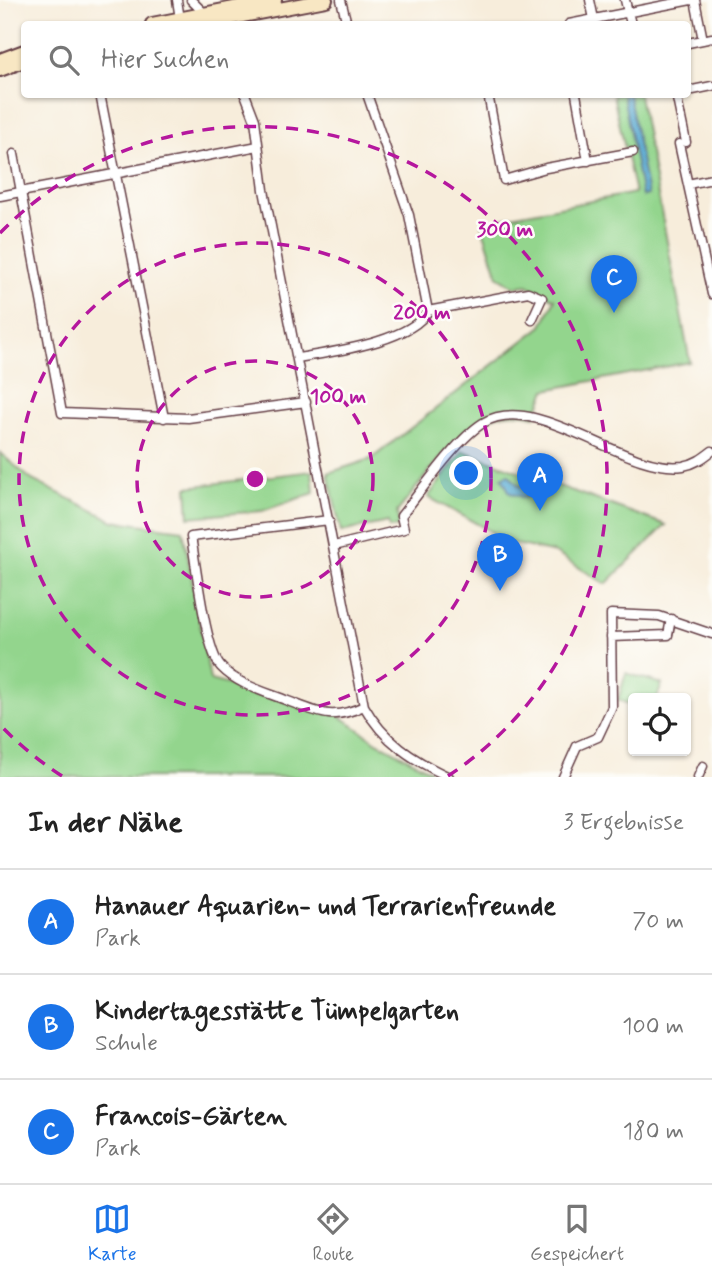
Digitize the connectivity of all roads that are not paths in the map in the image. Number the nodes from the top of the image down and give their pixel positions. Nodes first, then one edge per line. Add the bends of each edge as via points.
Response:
1 (177, 0) edge
2 (191, 0) edge
3 (275, 0) edge
4 (326, 0) edge
5 (341, 0) edge
6 (590, 0) edge
7 (625, 0) edge
8 (693, 0) edge
9 (628, 13) junction
10 (180, 19) junction
11 (169, 21) edge
12 (207, 21) edge
13 (345, 21) edge
14 (594, 21) edge
15 (598, 21) edge
16 (630, 21) edge
17 (708, 39) edge
18 (21, 52) edge
19 (0, 60) edge
20 (21, 62) edge
21 (0, 69) edge
22 (712, 86) edge
23 (691, 90) edge
24 (101, 98) edge
25 (247, 98) edge
26 (369, 98) edge
27 (489, 98) edge
28 (577, 98) edge
29 (676, 98) edge
30 (258, 146) junction
31 (633, 152) dead end
32 (14, 154) dead end
33 (588, 160) junction
34 (116, 173) junction
35 (712, 179) edge
36 (688, 184) junction
37 (21, 192) junction
38 (0, 196) edge
39 (710, 278) edge
40 (712, 294) edge
41 (428, 311) junction
42 (532, 320) dead end
43 (298, 358) junction
44 (306, 402) junction
45 (164, 418) junction
46 (712, 452) edge
47 (329, 520) junction
48 (334, 546) junction
49 (671, 619) junction
50 (712, 634) edge
51 (611, 638) junction
52 (364, 706) junction
53 (703, 766) dead end
54 (449, 777) edge
55 (563, 777) edge
56 (698, 777) edge

1 - 10 street
2 - 12 street
3 - 12 main road
4 - 12 main road
5 - 13 street
6 - 14 street
7 - 9 street
8 - 9 street
8 - 17 street
9 - 15 street
9 - 16 street
10 - 11 main road
10 - 12 main road
18 - 19 main road
20 - 21 main road
22 - 23 street
24 - 34 street
25 - 30 street
26 - 41 street via 409,215
27 - 33 street via 504,180
28 - 33 street
29 - 36 street
30 - 34 street
30 - 43 street
31 - 33 street
32 - 37 street
34 - 37 street
34 - 45 street
35 - 36 street
36 - 39 street
37 - 38 street
37 - 45 street via 62,413
39 - 40 street
41 - 42 street via 528,292 542,298
41 - 43 street via 420,320 379,340
43 - 44 street
44 - 45 street via 211,417
44 - 47 street
46 - 48 street via 695,463 665,466 539,420 500,417 471,433 425,486 401,516 404,529
47 - 48 street
47 - 52 street via 191,537 209,643 219,666 241,682 332,716
48 - 52 street
49 - 50 street
49 - 51 street via 668,635
49 - 51 street via 611,614
51 - 55 street via 610,713 598,737 577,746
52 - 54 street via 380,731 404,754
53 - 56 street

